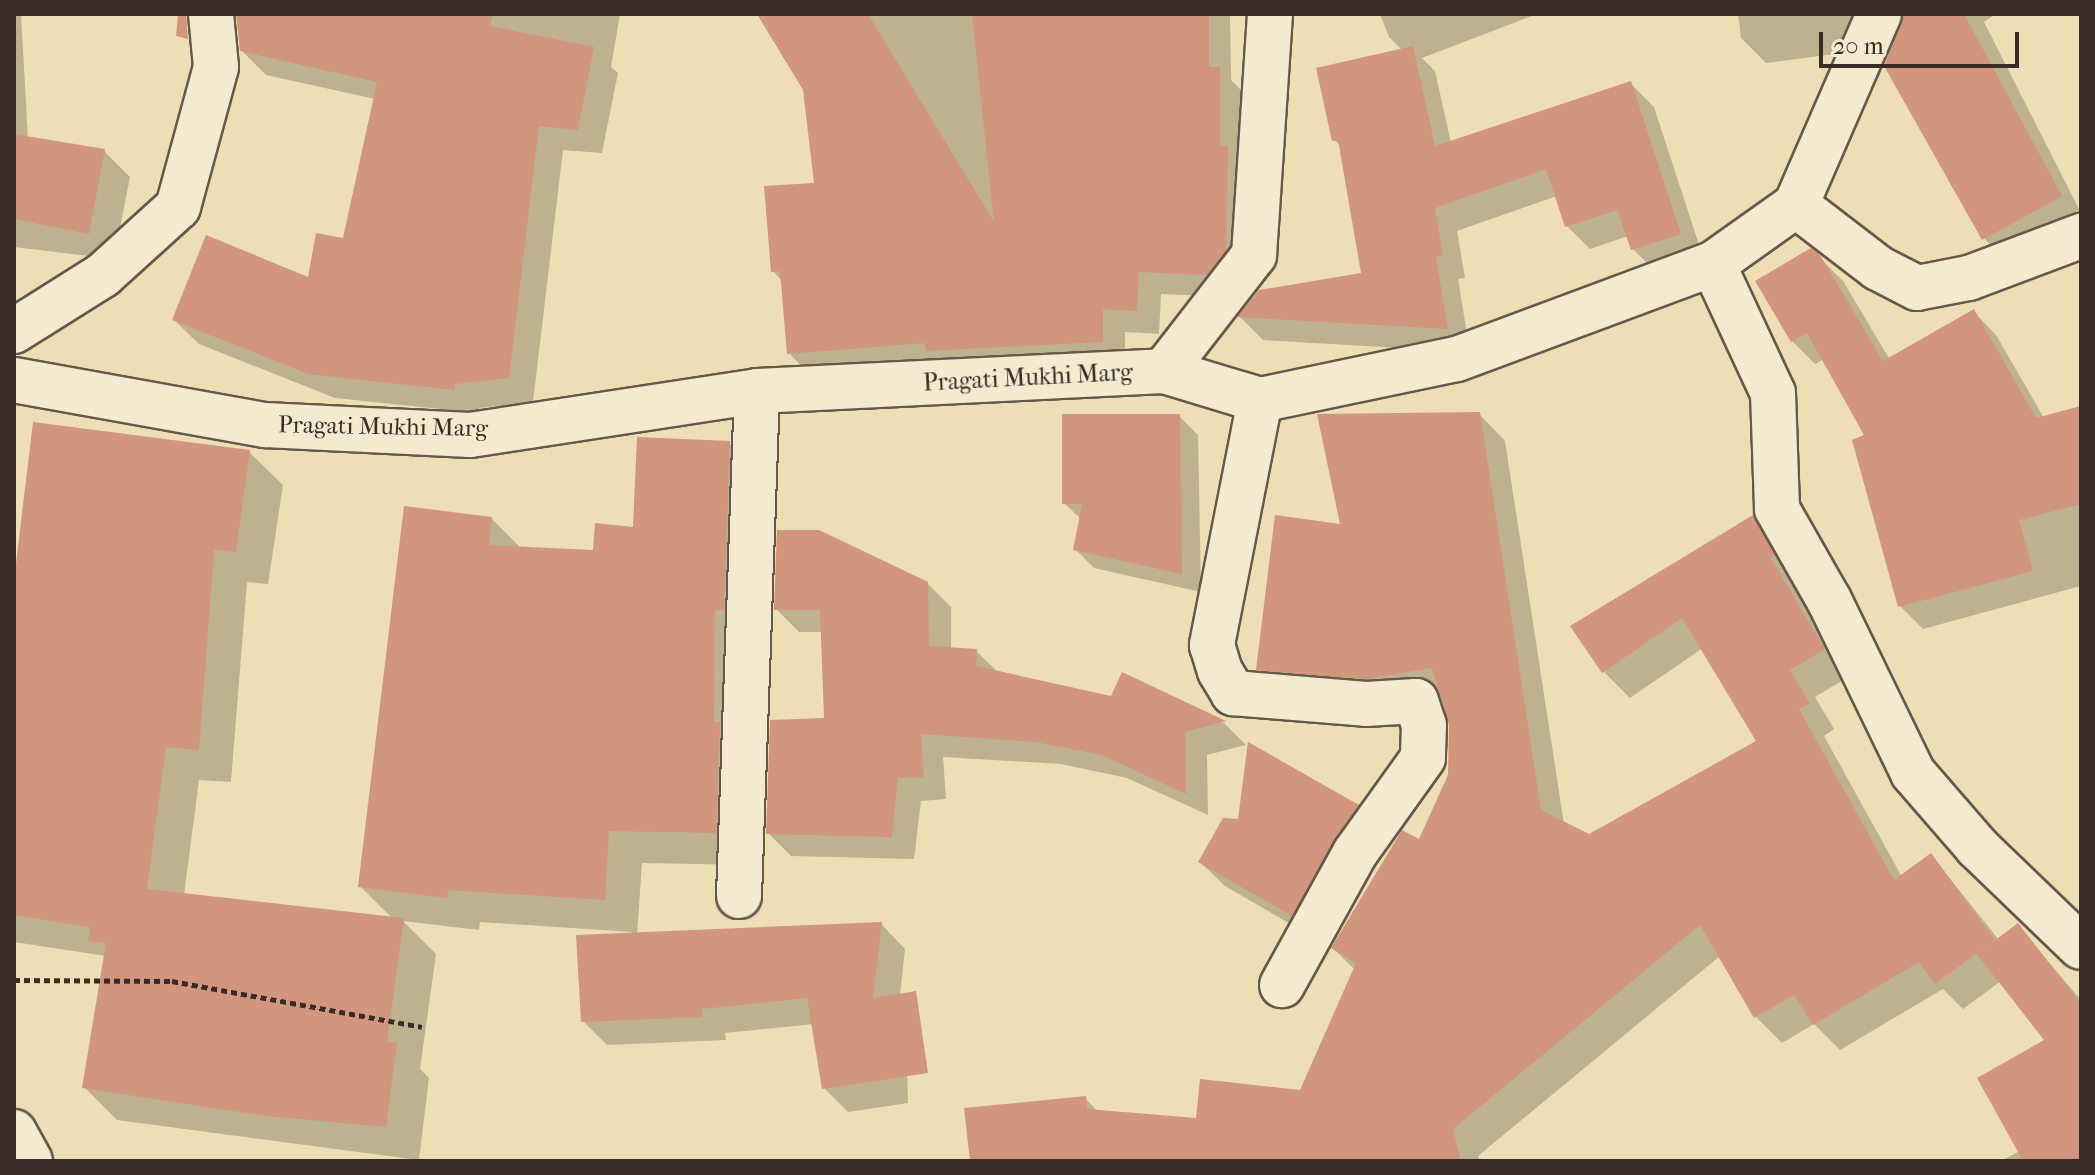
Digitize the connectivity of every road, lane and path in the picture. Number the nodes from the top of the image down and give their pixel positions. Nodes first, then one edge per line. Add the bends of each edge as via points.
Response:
1 (211, 14) edge
2 (1270, 14) edge
3 (1879, 14) edge
4 (1796, 205) junction
5 (2081, 236) edge
6 (1713, 264) junction
7 (14, 331) edge
8 (1164, 371) junction
9 (14, 380) edge
10 (757, 391) junction
11 (1260, 400) junction
12 (739, 896) dead end
13 (2081, 947) edge
14 (14, 980) edge
15 (1282, 985) dead end
16 (422, 1027) dead end
17 (14, 1132) edge
18 (30, 1161) edge

1 - 7 street via 216,67 178,207 103,275
2 - 8 street via 1254,255
3 - 4 street
4 - 5 street via 1878,268 1917,288 1969,278
4 - 6 street, Pragati Mukhi Marg
6 - 11 street, Pragati Mukhi Marg via 1457,359
6 - 13 street via 1773,393 1777,509 1829,600 1913,773 1977,847
8 - 10 street, Pragati Mukhi Marg
8 - 11 street, Pragati Mukhi Marg
9 - 10 street, Pragati Mukhi Marg via 265,425 470,435
10 - 12 street
11 - 15 street via 1212,645 1220,671 1233,693 1366,704 1416,701 1424,725 1423,758 1355,853
14 - 16 path via 172,981
17 - 18 street

